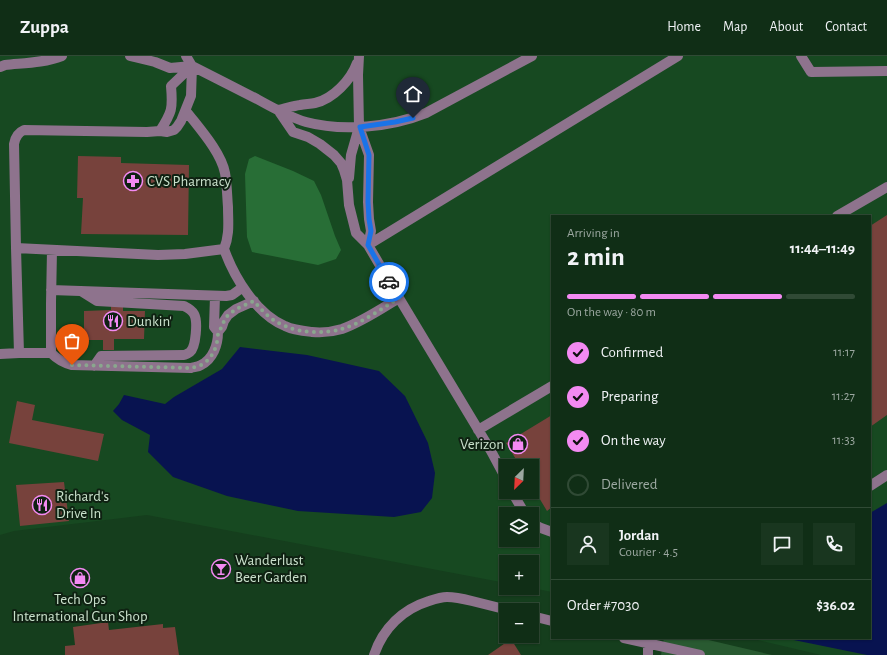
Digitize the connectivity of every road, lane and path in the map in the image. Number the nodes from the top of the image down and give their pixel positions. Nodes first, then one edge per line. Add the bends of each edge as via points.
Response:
1 (62, 56) edge
2 (130, 56) edge
3 (186, 56) edge
4 (359, 56) edge
5 (532, 56) edge
6 (678, 56) edge
7 (801, 56) edge
8 (192, 66) junction
9 (0, 67) edge
10 (887, 71) edge
11 (278, 110) junction
12 (186, 111) junction
13 (360, 127) junction
14 (160, 131) junction
15 (887, 187) edge
16 (348, 189) junction
17 (839, 215) edge
18 (368, 245) junction
19 (16, 248) junction
20 (224, 249) junction
21 (52, 250) junction
22 (243, 287) junction
23 (51, 290) junction
24 (81, 291) junction
25 (215, 296) junction
26 (399, 298) junction
27 (254, 301) junction
28 (218, 332) junction
29 (19, 353) junction
30 (51, 353) junction
31 (0, 354) edge
32 (94, 366) junction
33 (551, 387) edge
34 (478, 430) junction
35 (499, 466) edge
36 (887, 475) edge
37 (871, 485) edge
38 (539, 527) edge
39 (551, 532) edge
40 (499, 608) edge
41 (539, 618) edge
42 (551, 621) edge
43 (628, 639) edge
44 (648, 644) junction
45 (374, 655) edge
46 (648, 655) edge
47 (700, 655) edge

1 - 9 street
2 - 8 street via 170,68
3 - 8 street
4 - 11 street via 349,79 327,98 315,103
4 - 13 street
5 - 13 street via 426,113 395,122
6 - 18 street
7 - 10 street via 811,72
8 - 11 street
8 - 12 street via 191,96
8 - 14 street via 171,86 170,115
11 - 13 street via 322,126
11 - 16 street via 292,132 314,140 334,154 344,170
12 - 14 street via 174,130
12 - 20 street via 218,154 225,172 229,228
13 - 16 street via 351,155
13 - 18 street via 369,155 368,202 371,231
14 - 19 street via 20,132 14,144
15 - 17 street
16 - 18 street via 356,233
18 - 26 street
19 - 21 street
19 - 29 street
20 - 21 street via 158,255
20 - 22 street
21 - 23 street
22 - 25 street via 232,295
22 - 27 street
23 - 24 street
23 - 30 street
24 - 25 street
24 - 32 street via 97,300 184,306 191,309 195,315 195,342 190,353 178,356 101,356
25 - 28 street via 214,327
26 - 27 street via 353,325 326,332 307,332 285,326 271,318
26 - 34 street
27 - 28 street via 228,315
28 - 32 street via 217,345 209,359 191,368
29 - 30 street
29 - 31 street
30 - 32 street via 64,363
33 - 34 street
34 - 35 street
36 - 37 street
38 - 39 street
40 - 45 street via 446,596 426,602 395,620 386,630
41 - 42 street
43 - 44 street
44 - 46 street
44 - 47 street

